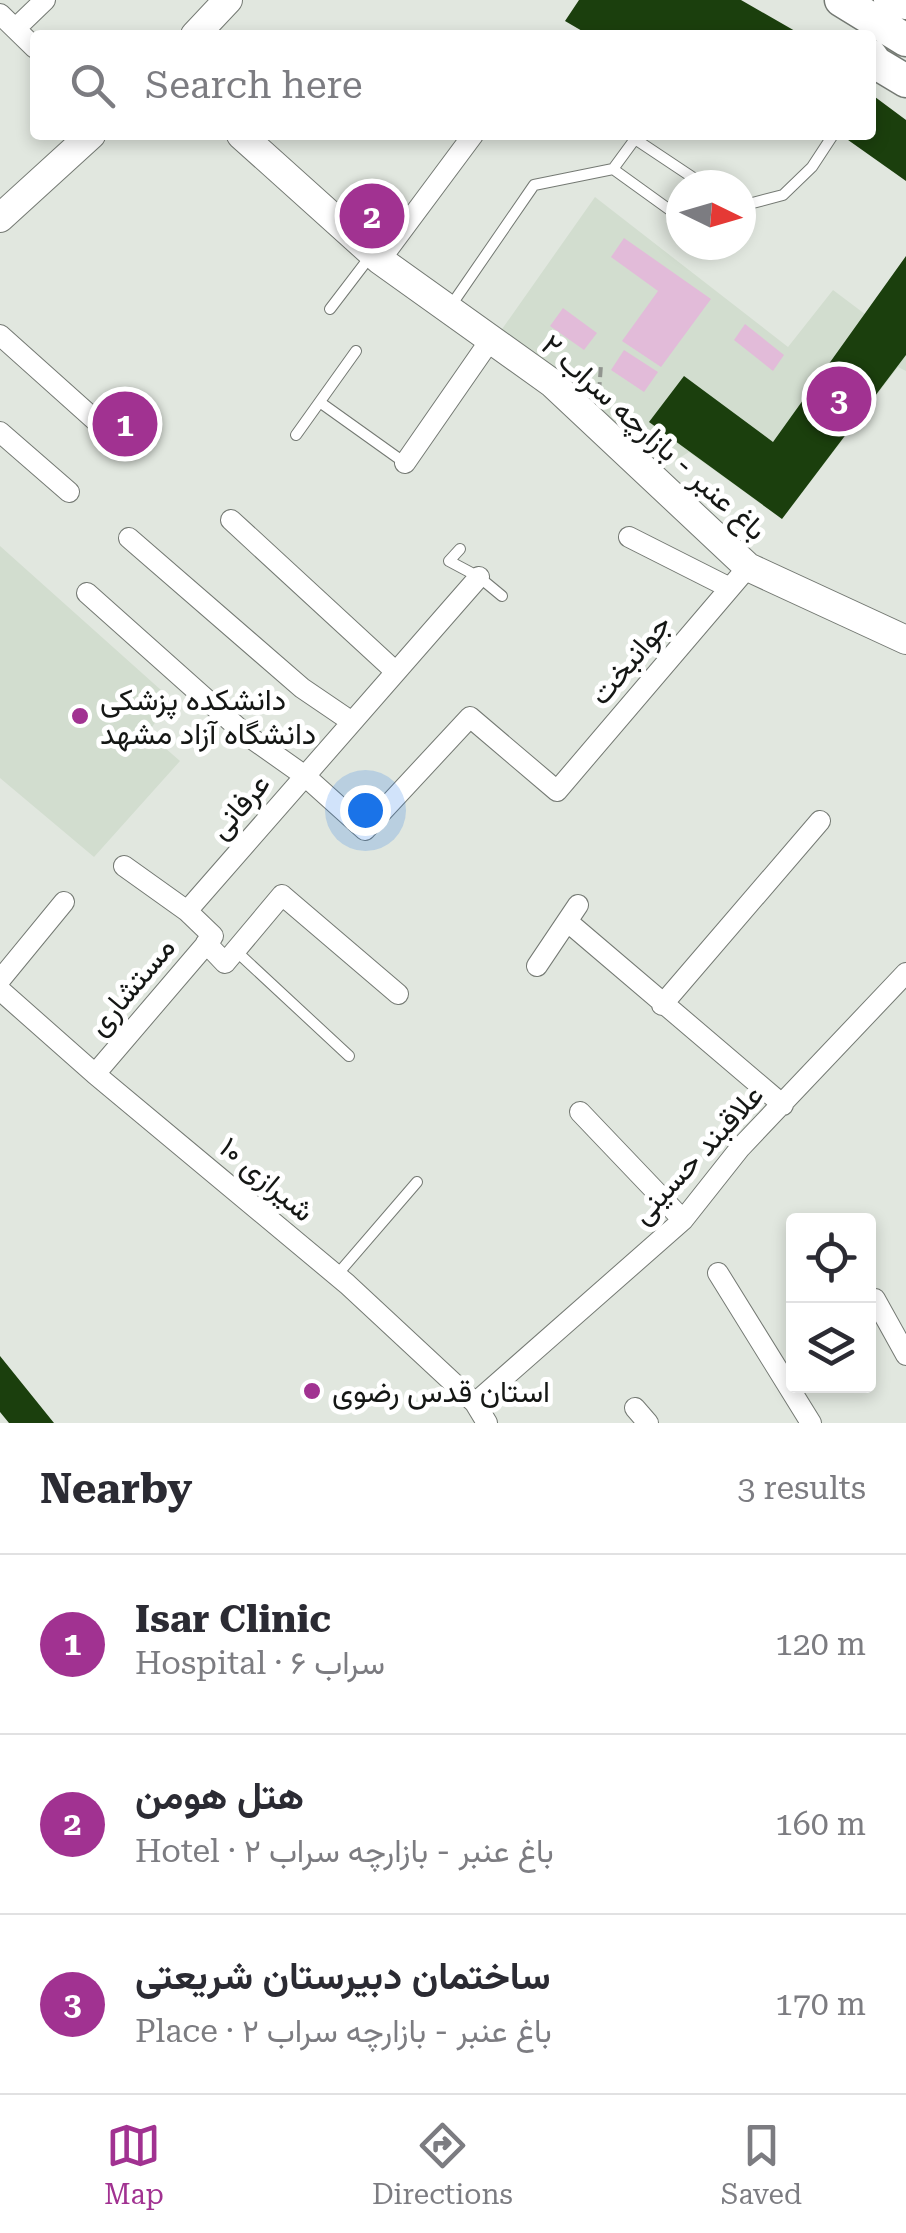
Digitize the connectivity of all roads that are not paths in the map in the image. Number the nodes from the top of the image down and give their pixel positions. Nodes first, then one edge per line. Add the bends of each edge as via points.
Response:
1 (45, 0) edge
2 (228, 0) edge
3 (830, 0) edge
4 (840, 0) edge
5 (890, 0) edge
6 (8, 21) edge
7 (903, 25) edge
8 (200, 30) edge
9 (852, 30) edge
10 (30, 43) edge
11 (876, 66) edge
12 (906, 82) edge
13 (86, 140) edge
14 (247, 140) edge
15 (469, 140) edge
16 (633, 140) edge
17 (636, 140) edge
18 (829, 140) edge
19 (613, 170) junction
20 (681, 170) edge
21 (756, 202) edge
22 (666, 207) edge
23 (0, 218) edge
24 (376, 256) junction
25 (330, 309) dead end
26 (448, 309) junction
27 (0, 335) edge
28 (491, 339) junction
29 (356, 352) dead end
30 (322, 403) junction
31 (105, 429) dead end
32 (0, 432) edge
33 (296, 435) dead end
34 (405, 463) joint
35 (69, 492) dead end
36 (230, 520) dead end
37 (629, 536) dead end
38 (129, 538) dead end
39 (460, 549) dead end
40 (479, 577) junction
41 (739, 577) junction
42 (88, 593) dead end
43 (502, 596) dead end
44 (906, 640) edge
45 (396, 672) junction
46 (352, 722) junction
47 (305, 776) junction
48 (820, 821) dead end
49 (124, 866) dead end
50 (64, 902) dead end
51 (186, 911) junction
52 (209, 940) junction
53 (235, 950) junction
54 (537, 966) dead end
55 (906, 973) edge
56 (0, 980) edge
57 (0, 990) edge
58 (398, 994) dead end
59 (662, 1005) junction
60 (349, 1056) dead end
61 (95, 1074) junction
62 (782, 1104) junction
63 (580, 1112) dead end
64 (417, 1182) dead end
65 (683, 1220) junction
66 (718, 1273) dead end
67 (336, 1276) junction
68 (874, 1303) edge
69 (906, 1355) edge
70 (474, 1403) junction
71 (487, 1423) edge
72 (811, 1423) edge

1 - 6 street
2 - 8 street
3 - 9 main road
4 - 7 main road
5 - 7 main road
6 - 10 street
11 - 12 main road
13 - 23 street
14 - 24 street, باغ عنبر - بازارچه سراب ۲
15 - 24 street
16 - 19 lane
17 - 20 lane
18 - 21 lane via 782,195
19 - 22 lane
19 - 26 lane via 534,186
24 - 25 lane
24 - 26 street, باغ عنبر - بازارچه سراب ۲
26 - 28 street, باغ عنبر - بازارچه سراب ۲
27 - 31 street
28 - 34 street
28 - 41 street, باغ عنبر - بازارچه سراب ۲ via 552,383
29 - 30 lane
30 - 33 lane
30 - 34 lane
32 - 35 street
36 - 45 street
37 - 41 street
38 - 46 street via 302,688
39 - 40 lane via 449,560
40 - 43 lane
40 - 45 street, عرفانی
41 - 44 street, باغ عنبر - بازارچه سراب ۲
41 - 47 street, جوانبخت via 557,791 470,717 365,830
42 - 47 street via 244,733
45 - 46 street, عرفانی
46 - 47 street, عرفانی
47 - 51 street, عرفانی
48 - 59 street
49 - 51 street
50 - 56 street
51 - 52 street
52 - 53 street via 225,962
52 - 61 street, مستشاری
53 - 58 street via 282,895
53 - 60 lane
54 - 59 street via 573,914
55 - 62 street, علاقبند حسینی
57 - 61 street, شیرازی ۱۰
59 - 62 street
61 - 67 street, شیرازی ۱۰
62 - 65 street, علاقبند حسینی
63 - 65 street
64 - 67 lane
65 - 70 street, علاقبند حسینی
66 - 72 street
67 - 70 street, شیرازی ۱۰
68 - 69 street
70 - 71 street, شیرازی ۱۰

